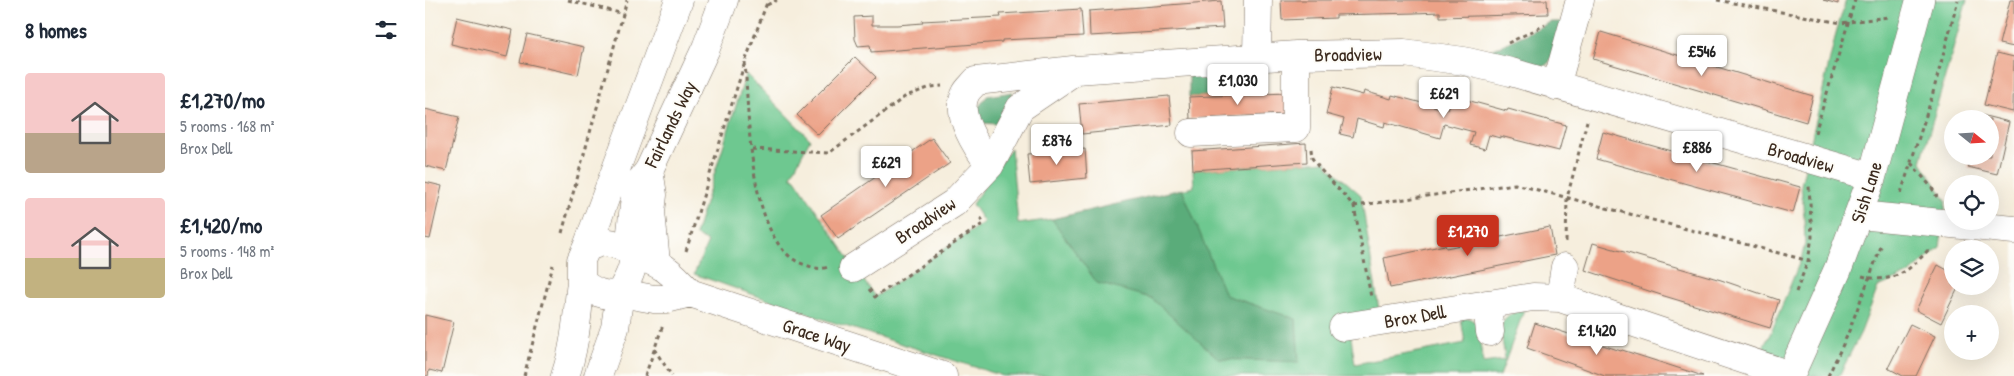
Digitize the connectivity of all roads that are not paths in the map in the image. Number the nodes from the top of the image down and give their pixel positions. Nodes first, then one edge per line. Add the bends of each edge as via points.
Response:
1 (679, 0) edge
2 (724, 0) edge
3 (1258, 0) edge
4 (1580, 0) edge
5 (1918, 6) edge
6 (1296, 55) junction
7 (1257, 58) junction
8 (1075, 70) junction
9 (1556, 86) junction
10 (1191, 133) dead end
11 (990, 165) junction
12 (1872, 177) junction
13 (1859, 215) junction
14 (2014, 230) edge
15 (587, 247) junction
16 (639, 256) junction
17 (853, 268) road end
18 (1565, 268) road end
19 (581, 282) junction
20 (620, 293) junction
21 (690, 293) junction
22 (1560, 298) junction
23 (1487, 304) junction
24 (1343, 327) dead end
25 (1490, 332) dead end
26 (565, 376) edge
27 (598, 376) edge
28 (943, 376) edge
29 (1790, 376) edge

1 - 15 street, Fairlands Way
2 - 16 street, Fairlands Way via 649,170 636,187
3 - 7 street
4 - 9 street
5 - 12 street, Sish Lane
6 - 7 street, Broadview
6 - 9 street, Broadview via 1403,53 1464,61
6 - 10 street via 1296,128
7 - 8 street, Broadview
8 - 11 street, Broadview via 1020,108
8 - 11 street, Broadview via 976,81 965,95 963,118 977,148
9 - 12 street, Broadview
11 - 17 street, Broadview via 954,202
12 - 13 street, Sish Lane
13 - 14 street
13 - 29 street, Sish Lane via 1839,269
15 - 16 street via 603,242 620,245
15 - 19 street, Fairlands Way via 581,260
16 - 20 street, Fairlands Way
16 - 21 street via 674,274
18 - 22 street
19 - 20 street via 603,294
19 - 26 street, Fairlands Way via 575,340
20 - 21 street, Grace Way via 661,299
20 - 27 street, Fairlands Way via 615,328
21 - 28 street, Grace Way
22 - 23 street, Brox Dell via 1533,297
22 - 29 street, Brox Dell
23 - 24 street, Brox Dell
23 - 25 street

